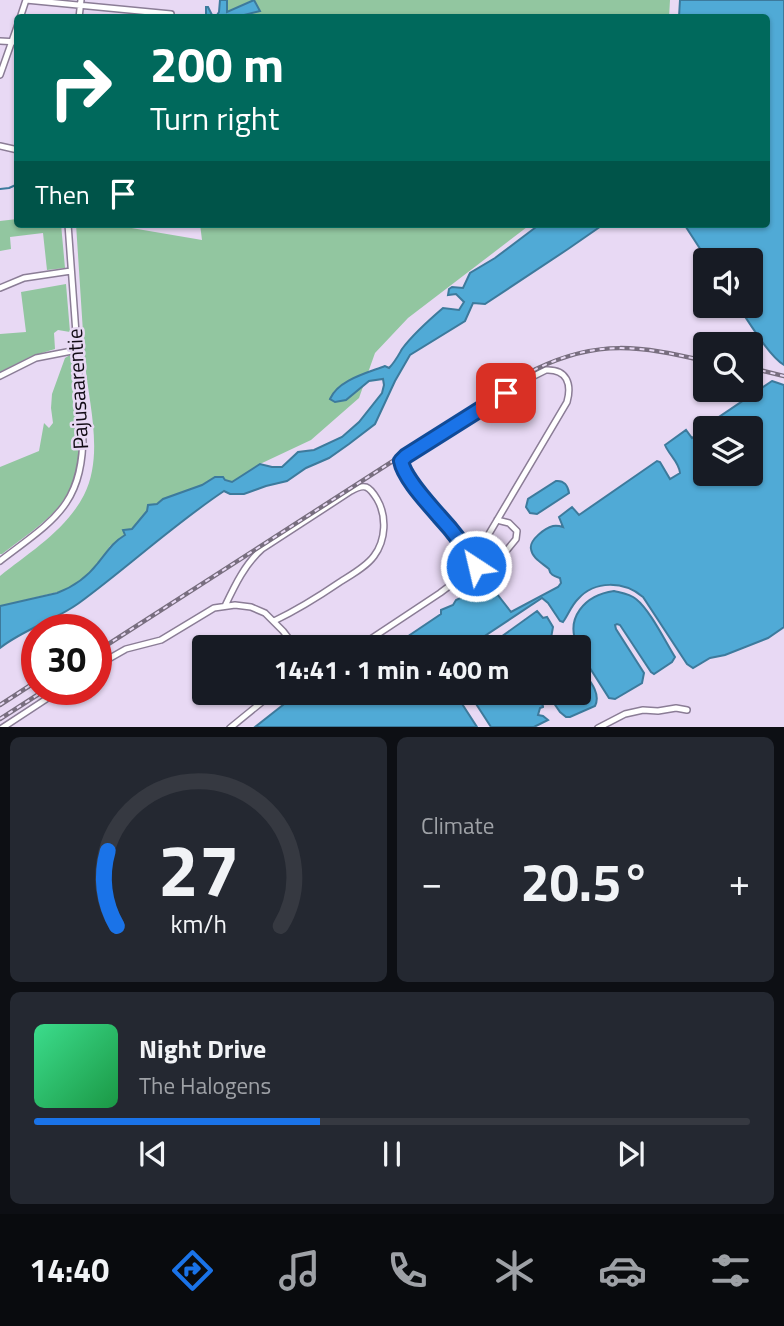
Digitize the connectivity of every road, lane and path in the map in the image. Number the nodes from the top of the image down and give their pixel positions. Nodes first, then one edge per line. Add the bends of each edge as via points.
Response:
1 (26, 0) edge
2 (80, 2) edge
3 (118, 9) junction
4 (117, 14) edge
5 (171, 14) dead end
6 (14, 44) edge
7 (0, 75) edge
8 (68, 228) edge
9 (71, 271) junction
10 (0, 288) edge
11 (77, 350) junction
12 (0, 376) edge
13 (497, 520) junction
14 (0, 561) edge
15 (476, 566) junction
16 (225, 606) junction
17 (274, 621) junction
18 (285, 635) edge
19 (377, 635) edge
20 (112, 657) edge
21 (36, 705) edge
22 (258, 705) edge
23 (687, 710) dead end
24 (2, 727) edge
25 (230, 727) edge
26 (598, 727) edge

1 - 2 street
2 - 3 street
3 - 4 street
3 - 5 street
6 - 7 street
8 - 9 street, Pajusaarentie
9 - 10 street via 24,278
9 - 11 street, Pajusaarentie
11 - 12 street via 36,358
11 - 14 street, Pajusaarentie via 83,449 77,484 53,519
13 - 15 street
13 - 15 street via 516,528 516,540 488,564
13 - 15 street via 567,402 569,384 560,372 537,373 401,461
15 - 19 street
16 - 17 street via 256,609
16 - 17 street via 238,579 262,548 351,491 369,488 384,517 374,557 298,610
16 - 20 street via 209,610 161,639
17 - 18 street
21 - 24 street
22 - 25 street
23 - 26 street via 643,710

